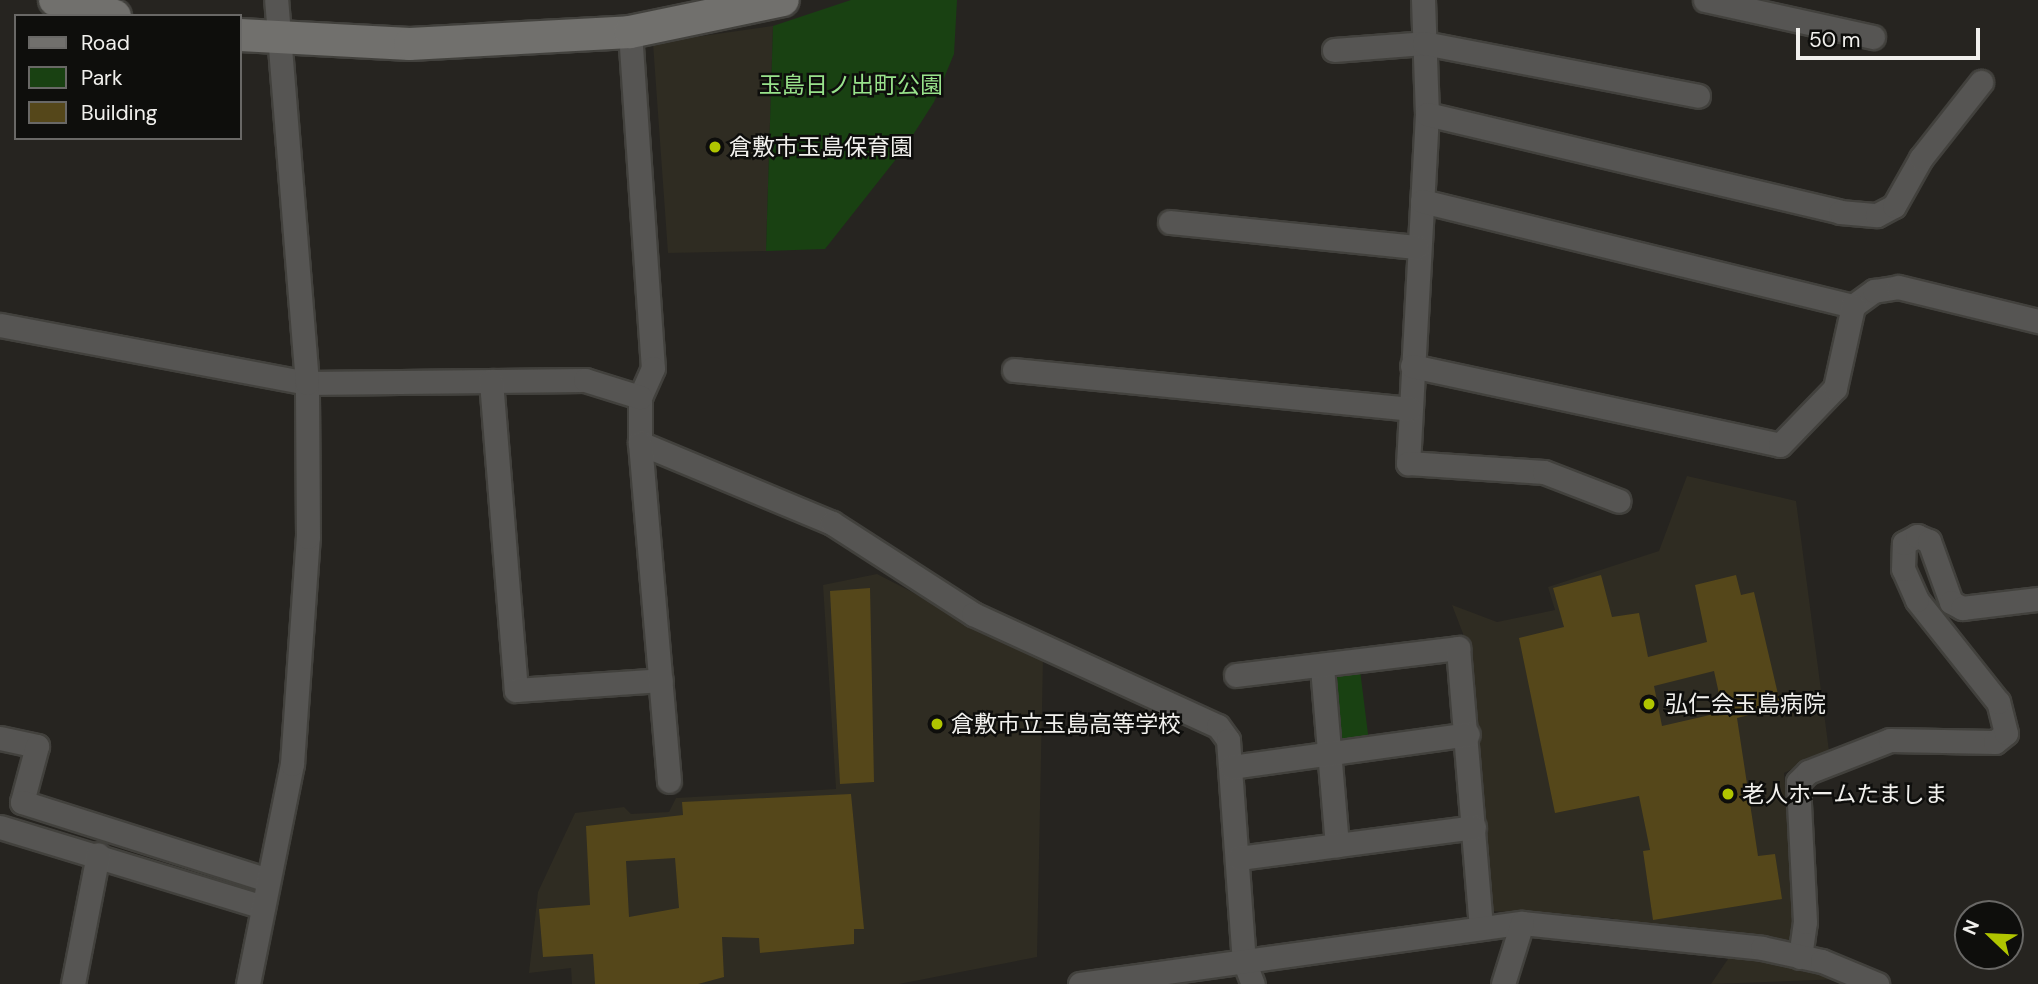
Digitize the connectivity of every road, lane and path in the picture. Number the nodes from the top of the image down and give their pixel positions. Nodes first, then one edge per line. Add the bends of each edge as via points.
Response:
1 (55, 0) edge
2 (276, 0) edge
3 (783, 0) edge
4 (1423, 0) edge
5 (1705, 0) edge
6 (108, 14) edge
7 (630, 32) junction
8 (242, 36) edge
9 (1873, 37) dead end
10 (280, 38) junction
11 (1424, 43) junction
12 (1334, 50) dead end
13 (1981, 82) dead end
14 (1698, 96) dead end
15 (1427, 114) junction
16 (1422, 201) junction
17 (1170, 222) dead end
18 (1418, 247) junction
19 (1853, 306) junction
20 (2038, 321) edge
21 (0, 325) edge
22 (1412, 366) junction
23 (1014, 370) dead end
24 (491, 381) junction
25 (307, 383) junction
26 (640, 397) junction
27 (1409, 409) junction
28 (640, 443) junction
29 (1619, 501) dead end
30 (2038, 599) edge
31 (1322, 667) junction
32 (1236, 675) dead end
33 (661, 680) junction
34 (1468, 734) junction
35 (0, 738) edge
36 (1329, 753) junction
37 (1231, 767) junction
38 (669, 781) dead end
39 (22, 802) junction
40 (1474, 827) junction
41 (7, 829) edge
42 (1337, 845) junction
43 (98, 854) junction
44 (1240, 858) junction
45 (268, 880) junction
46 (262, 907) junction
47 (1522, 923) junction
48 (1481, 926) junction
49 (1800, 957) junction
50 (1244, 961) junction
51 (1160, 979) edge
52 (73, 984) edge
53 (248, 984) edge
54 (1080, 984) edge
55 (1253, 984) edge
56 (1503, 984) edge
57 (1877, 984) edge

1 - 6 street
2 - 10 street
3 - 7 street
4 - 11 street
5 - 9 street
7 - 10 street via 410,44
7 - 26 street via 653,368
8 - 10 street
10 - 25 street
11 - 12 street
11 - 14 street
11 - 15 street
13 - 15 street via 1921,158 1894,206 1877,215 1840,212
15 - 16 street
16 - 18 street
16 - 19 street
17 - 18 street
18 - 22 street
19 - 20 street via 1874,291 1898,287
19 - 22 street via 1835,388 1780,445
21 - 25 street
22 - 27 street
23 - 27 street
24 - 25 street
24 - 26 street via 585,380
24 - 33 street via 516,690
25 - 45 street via 303,666
26 - 28 street
27 - 29 street via 1408,463 1544,472
28 - 33 street
28 - 37 street via 832,523 973,614 1208,719 1228,740
30 - 49 street via 1962,608 1951,602 1929,541 1917,536 1904,543 1903,569 1917,600 1998,702 2006,733 1986,742 1890,740 1808,772 1798,782 1805,922
31 - 32 street
31 - 34 street via 1458,649
31 - 36 street
33 - 38 street
34 - 36 street
34 - 40 street
35 - 39 street via 37,746
36 - 37 street
36 - 42 street
37 - 44 street
39 - 41 street
39 - 45 street
40 - 42 street
40 - 48 street
41 - 43 street
42 - 44 street
43 - 46 street
43 - 52 street
44 - 50 street
45 - 46 street
46 - 53 street
47 - 48 street
47 - 49 street
47 - 56 street
48 - 50 street
49 - 57 street
50 - 51 street
50 - 55 street
51 - 54 street

